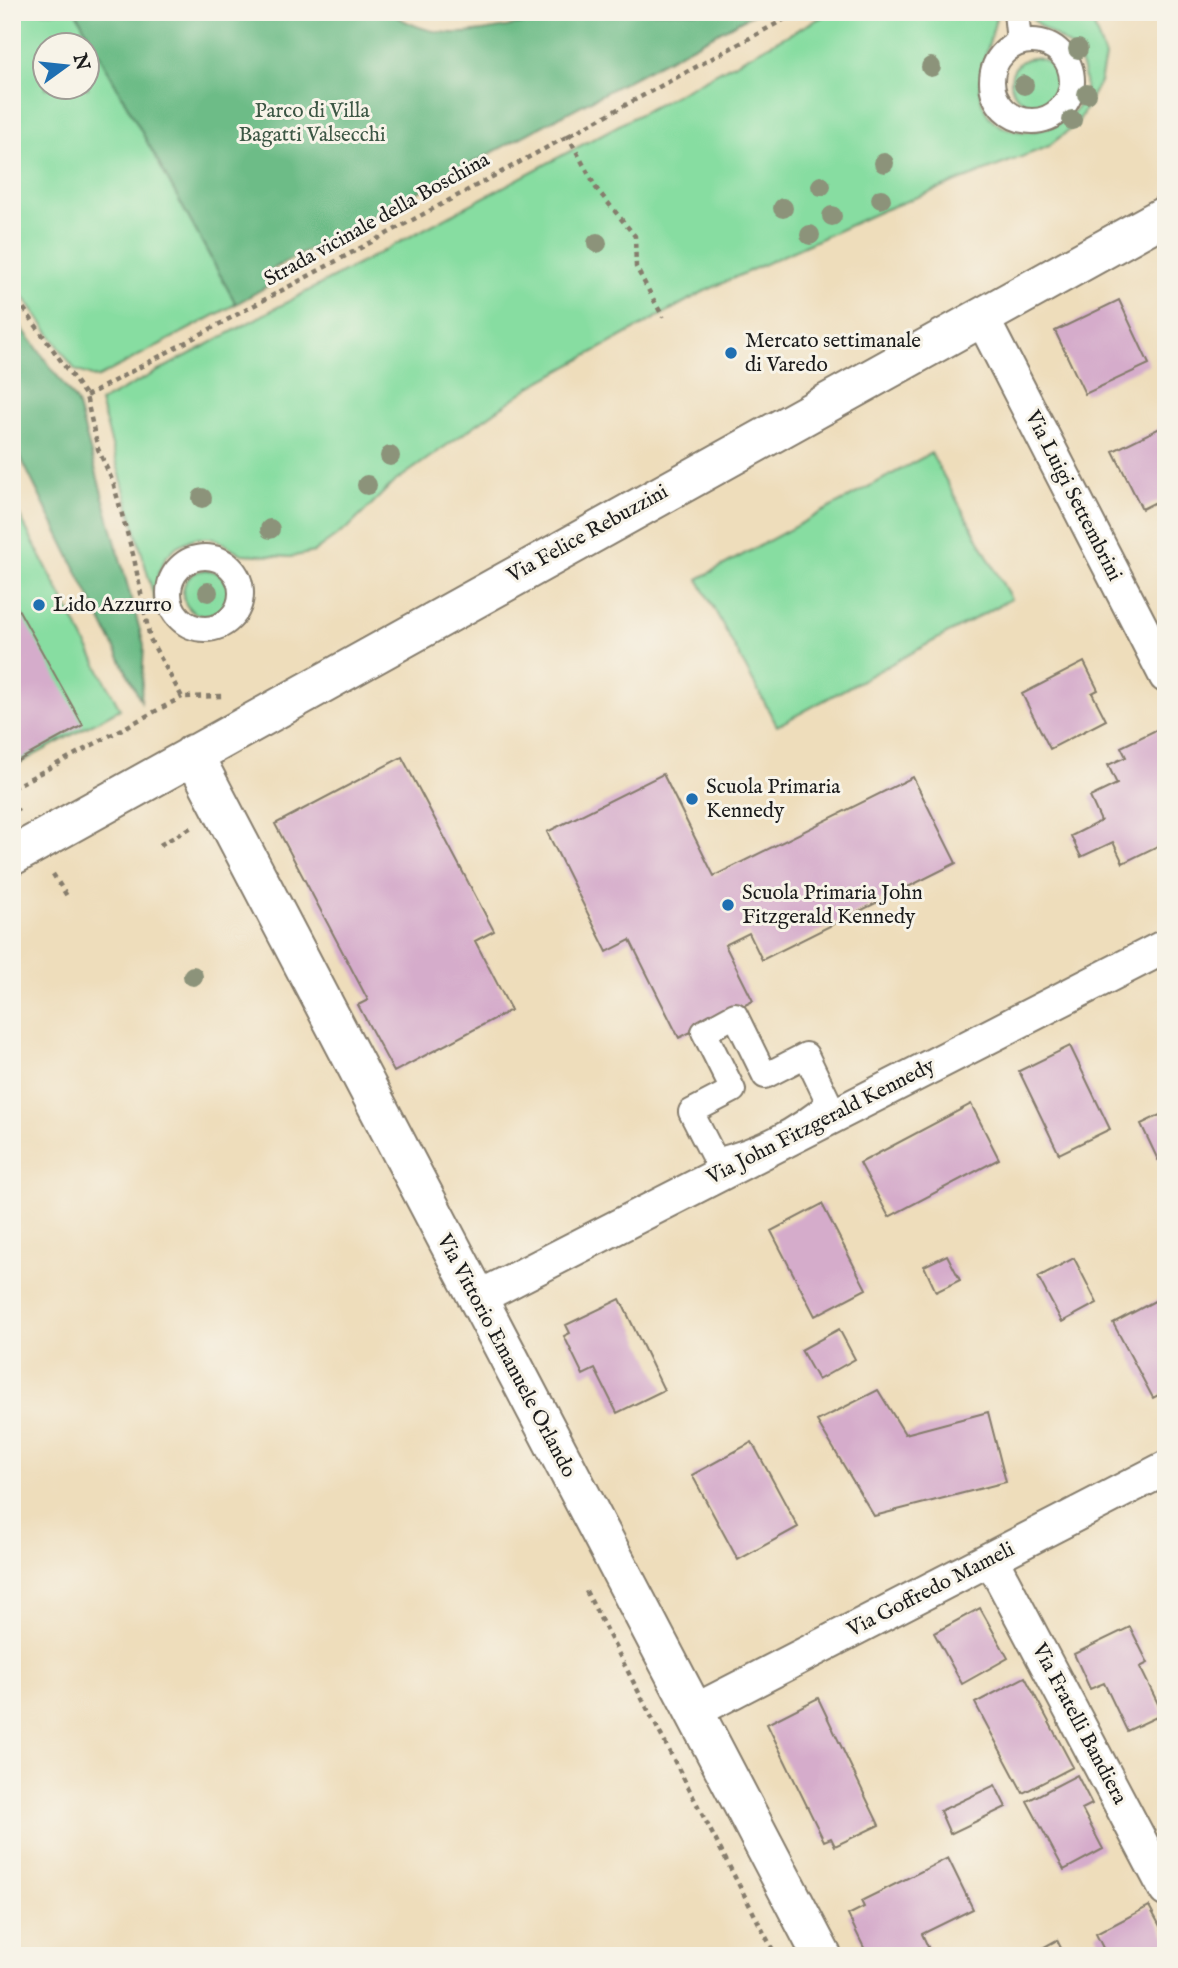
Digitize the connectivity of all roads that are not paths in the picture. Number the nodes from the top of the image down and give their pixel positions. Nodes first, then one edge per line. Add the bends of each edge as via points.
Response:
1 (1016, 12) edge
2 (1019, 42) dead end
3 (1166, 215) edge
4 (981, 316) junction
5 (1166, 676) edge
6 (193, 754) junction
7 (12, 856) edge
8 (1166, 946) edge
9 (704, 1032) joint
10 (476, 1299) junction
11 (1166, 1468) edge
12 (991, 1559) junction
13 (695, 1712) junction
14 (1166, 1890) edge
15 (822, 1956) edge

1 - 2 street
3 - 4 street, Via Felice Rebuzzini
4 - 5 street, Via Luigi Settembrini
4 - 6 street, Via Felice Rebuzzini
6 - 7 street, Via Felice Rebuzzini
6 - 10 street, Via Vittorio Emanuele Orlando
8 - 10 street, Via John Fitzgerald Kennedy
9 - 9 street via 733,1090 691,1112 716,1161 755,1151 829,1103 806,1055 765,1076 735,1015
10 - 13 street, Via Vittorio Emanuele Orlando
11 - 12 street, Via Goffredo Mameli
12 - 13 street, Via Goffredo Mameli
12 - 14 street, Via Fratelli Bandiera
13 - 15 street, Via Vittorio Emanuele Orlando

